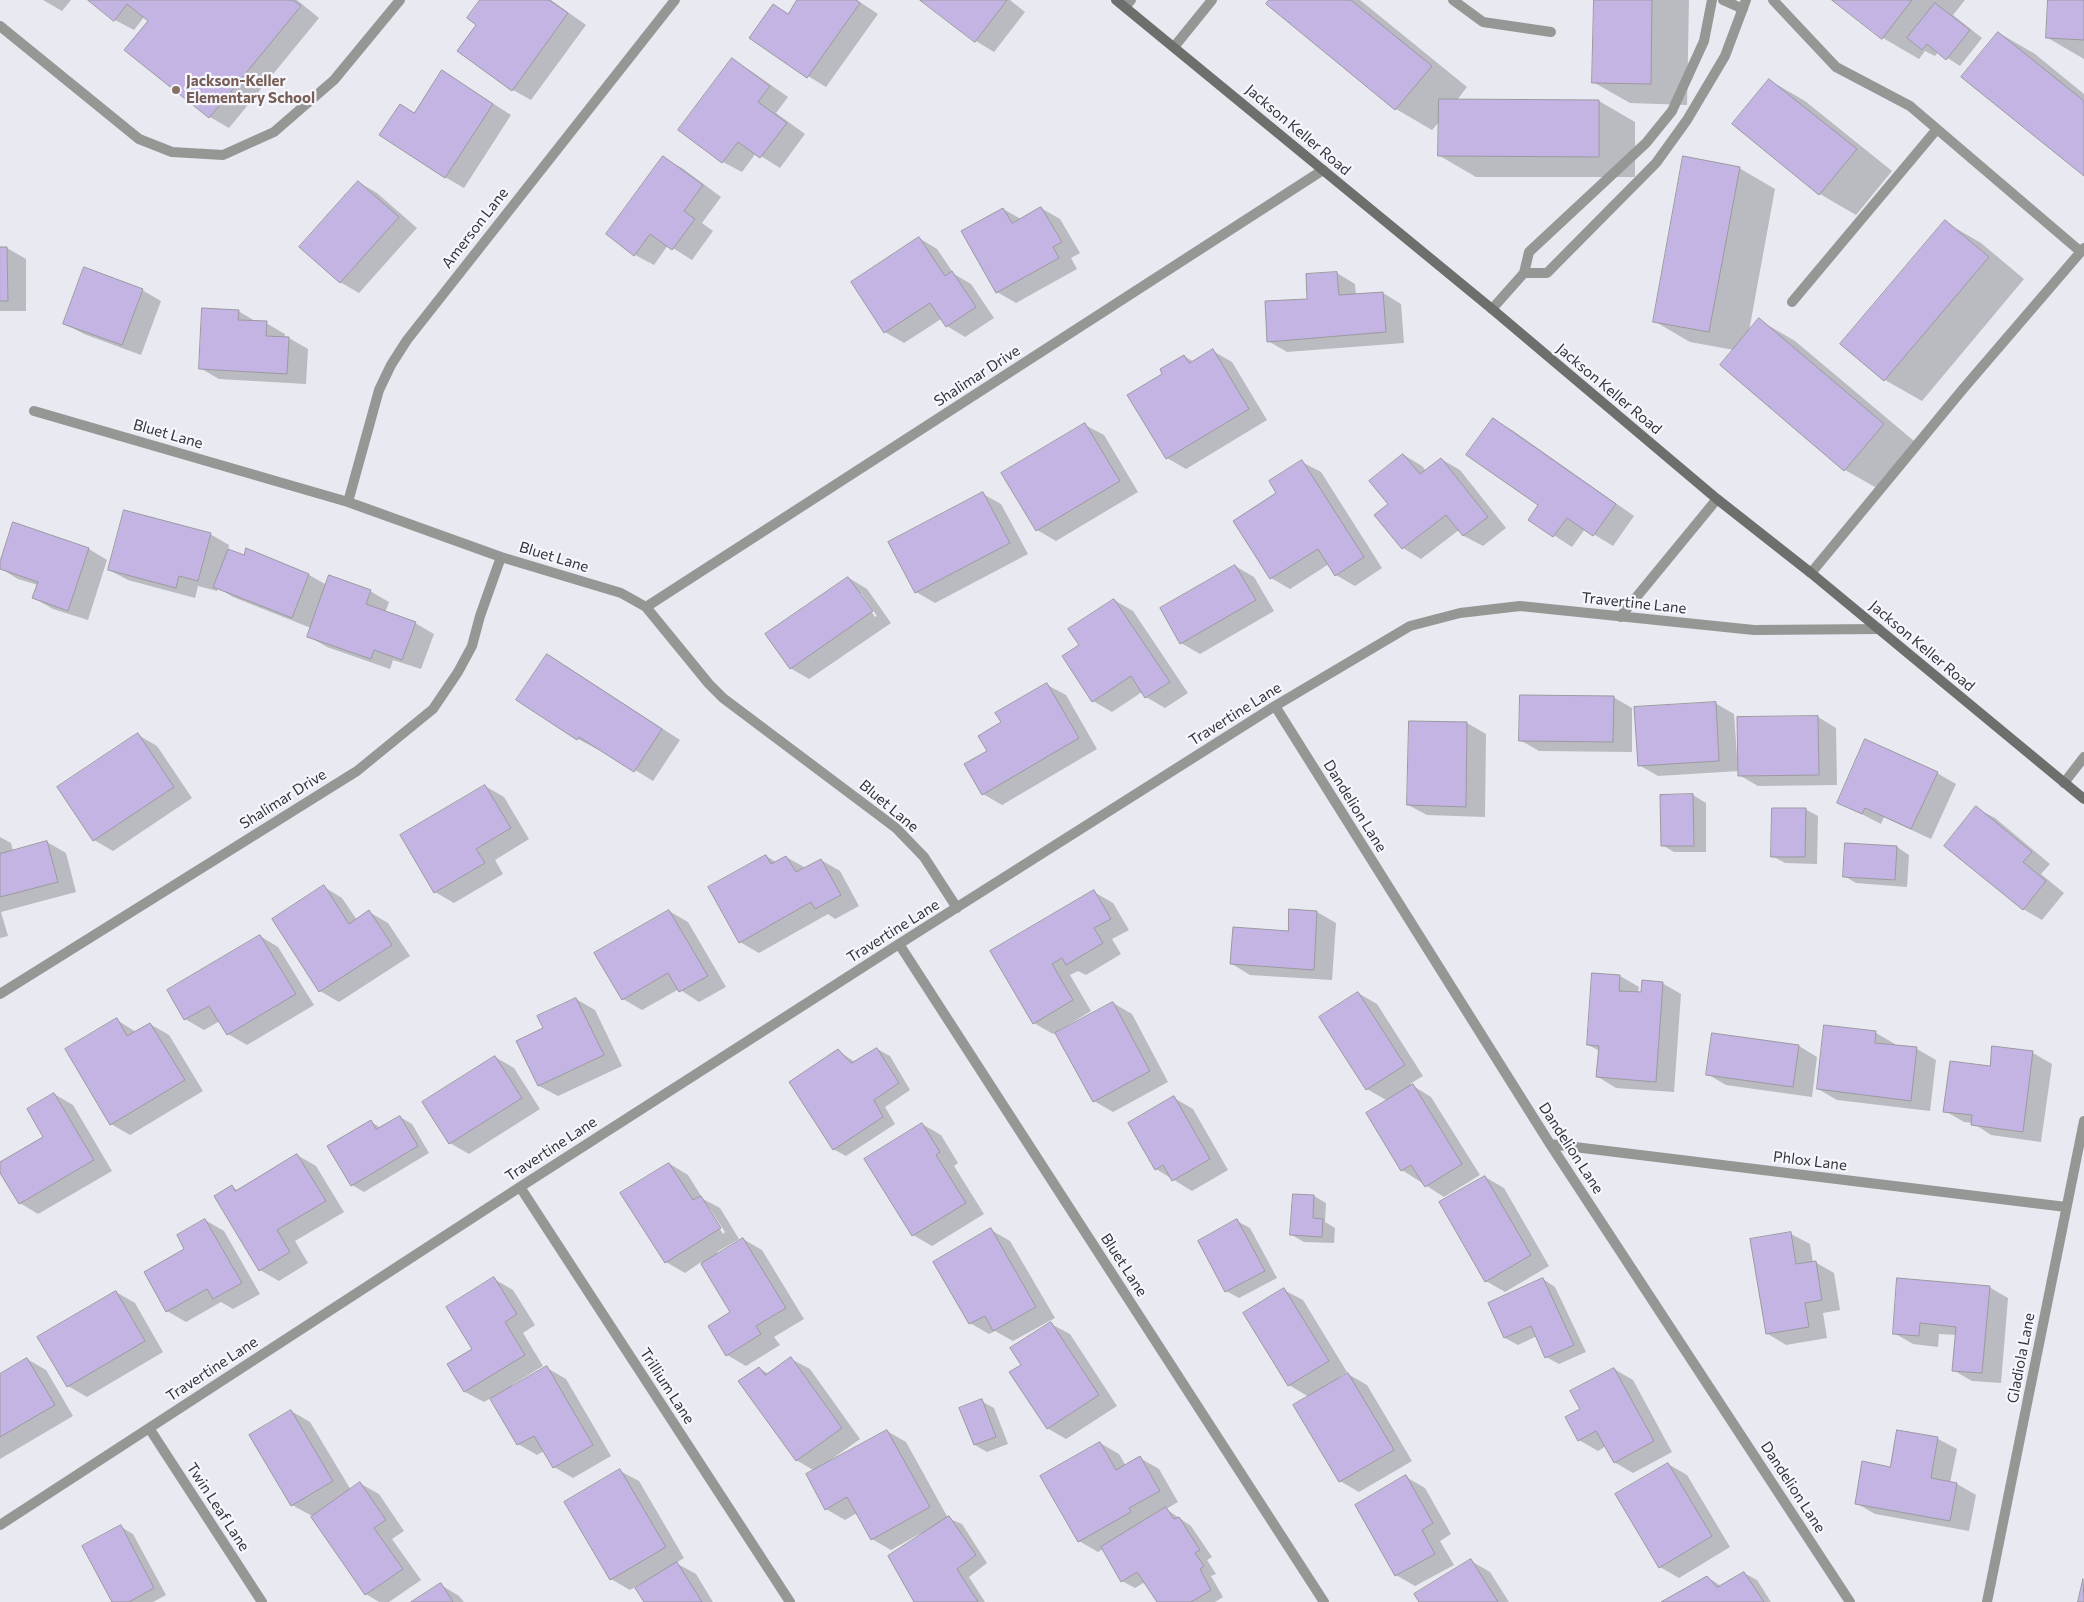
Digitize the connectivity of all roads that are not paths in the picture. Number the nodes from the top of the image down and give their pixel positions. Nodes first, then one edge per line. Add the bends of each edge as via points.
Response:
1 (400, 0) edge
2 (675, 0) edge
3 (1116, 0) edge
4 (1212, 0) edge
5 (1453, 0) edge
6 (1712, 0) edge
7 (1723, 0) edge
8 (1773, 0) edge
9 (1128, 4) edge
10 (1745, 4) edge
11 (0, 26) edge
12 (1551, 32) dead end
13 (1174, 47) junction
14 (1937, 129) junction
15 (1323, 170) junction
16 (2082, 250) edge
17 (1524, 273) junction
18 (1792, 302) dead end
19 (1492, 309) junction
20 (34, 411) dead end
21 (1717, 498) junction
22 (348, 502) junction
23 (500, 557) junction
24 (1811, 574) junction
25 (646, 607) junction
26 (1620, 617) junction
27 (1879, 629) junction
28 (1274, 706) junction
29 (2084, 757) edge
30 (2064, 783) junction
31 (2084, 799) edge
32 (957, 908) junction
33 (899, 944) junction
34 (0, 994) edge
35 (2084, 1121) edge
36 (1550, 1144) junction
37 (520, 1187) junction
38 (2066, 1207) junction
39 (149, 1428) junction
40 (0, 1524) edge
41 (262, 1602) edge
42 (790, 1602) edge
43 (1324, 1602) edge
44 (1850, 1602) edge
45 (1987, 1602) edge

1 - 11 street via 334,80 274,132 223,155 172,152 140,138
2 - 22 street, Amerson Lane via 407,340 378,390
3 - 9 main road, Jackson Keller Road
4 - 13 street
5 - 12 street via 1483,22
6 - 17 street via 1704,41 1672,110 1646,143 1529,252
7 - 10 street
8 - 14 street via 1836,67 1910,106
9 - 13 main road, Jackson Keller Road
10 - 17 street via 1725,56 1687,120 1656,163 1547,273
13 - 15 main road, Jackson Keller Road
14 - 16 street
14 - 18 street
15 - 19 main road, Jackson Keller Road
15 - 25 street, Shalimar Drive
16 - 24 street
17 - 19 street
19 - 21 main road, Jackson Keller Road
20 - 22 street, Bluet Lane
21 - 24 main road, Jackson Keller Road
21 - 26 street
22 - 23 street, Bluet Lane
23 - 25 street, Bluet Lane via 621,593
23 - 34 street, Shalimar Drive via 472,646 433,709 357,771
24 - 27 main road, Jackson Keller Road
25 - 32 street, Bluet Lane via 723,698 896,828 924,857
26 - 27 street, Travertine Lane via 1754,630
26 - 28 street, Travertine Lane via 1520,606 1452,615 1410,626
27 - 30 main road, Jackson Keller Road
28 - 32 street, Travertine Lane
28 - 36 street, Dandelion Lane
29 - 30 street
30 - 31 main road, Jackson Keller Road
32 - 33 street, Travertine Lane
33 - 37 street, Travertine Lane
33 - 43 street, Bluet Lane
35 - 38 street, Gladiola Lane
36 - 38 street, Phlox Lane
36 - 44 street, Dandelion Lane
37 - 39 street, Travertine Lane
37 - 42 street, Trillium Lane
38 - 45 street, Gladiola Lane
39 - 40 street, Travertine Lane
39 - 41 street, Twin Leaf Lane

